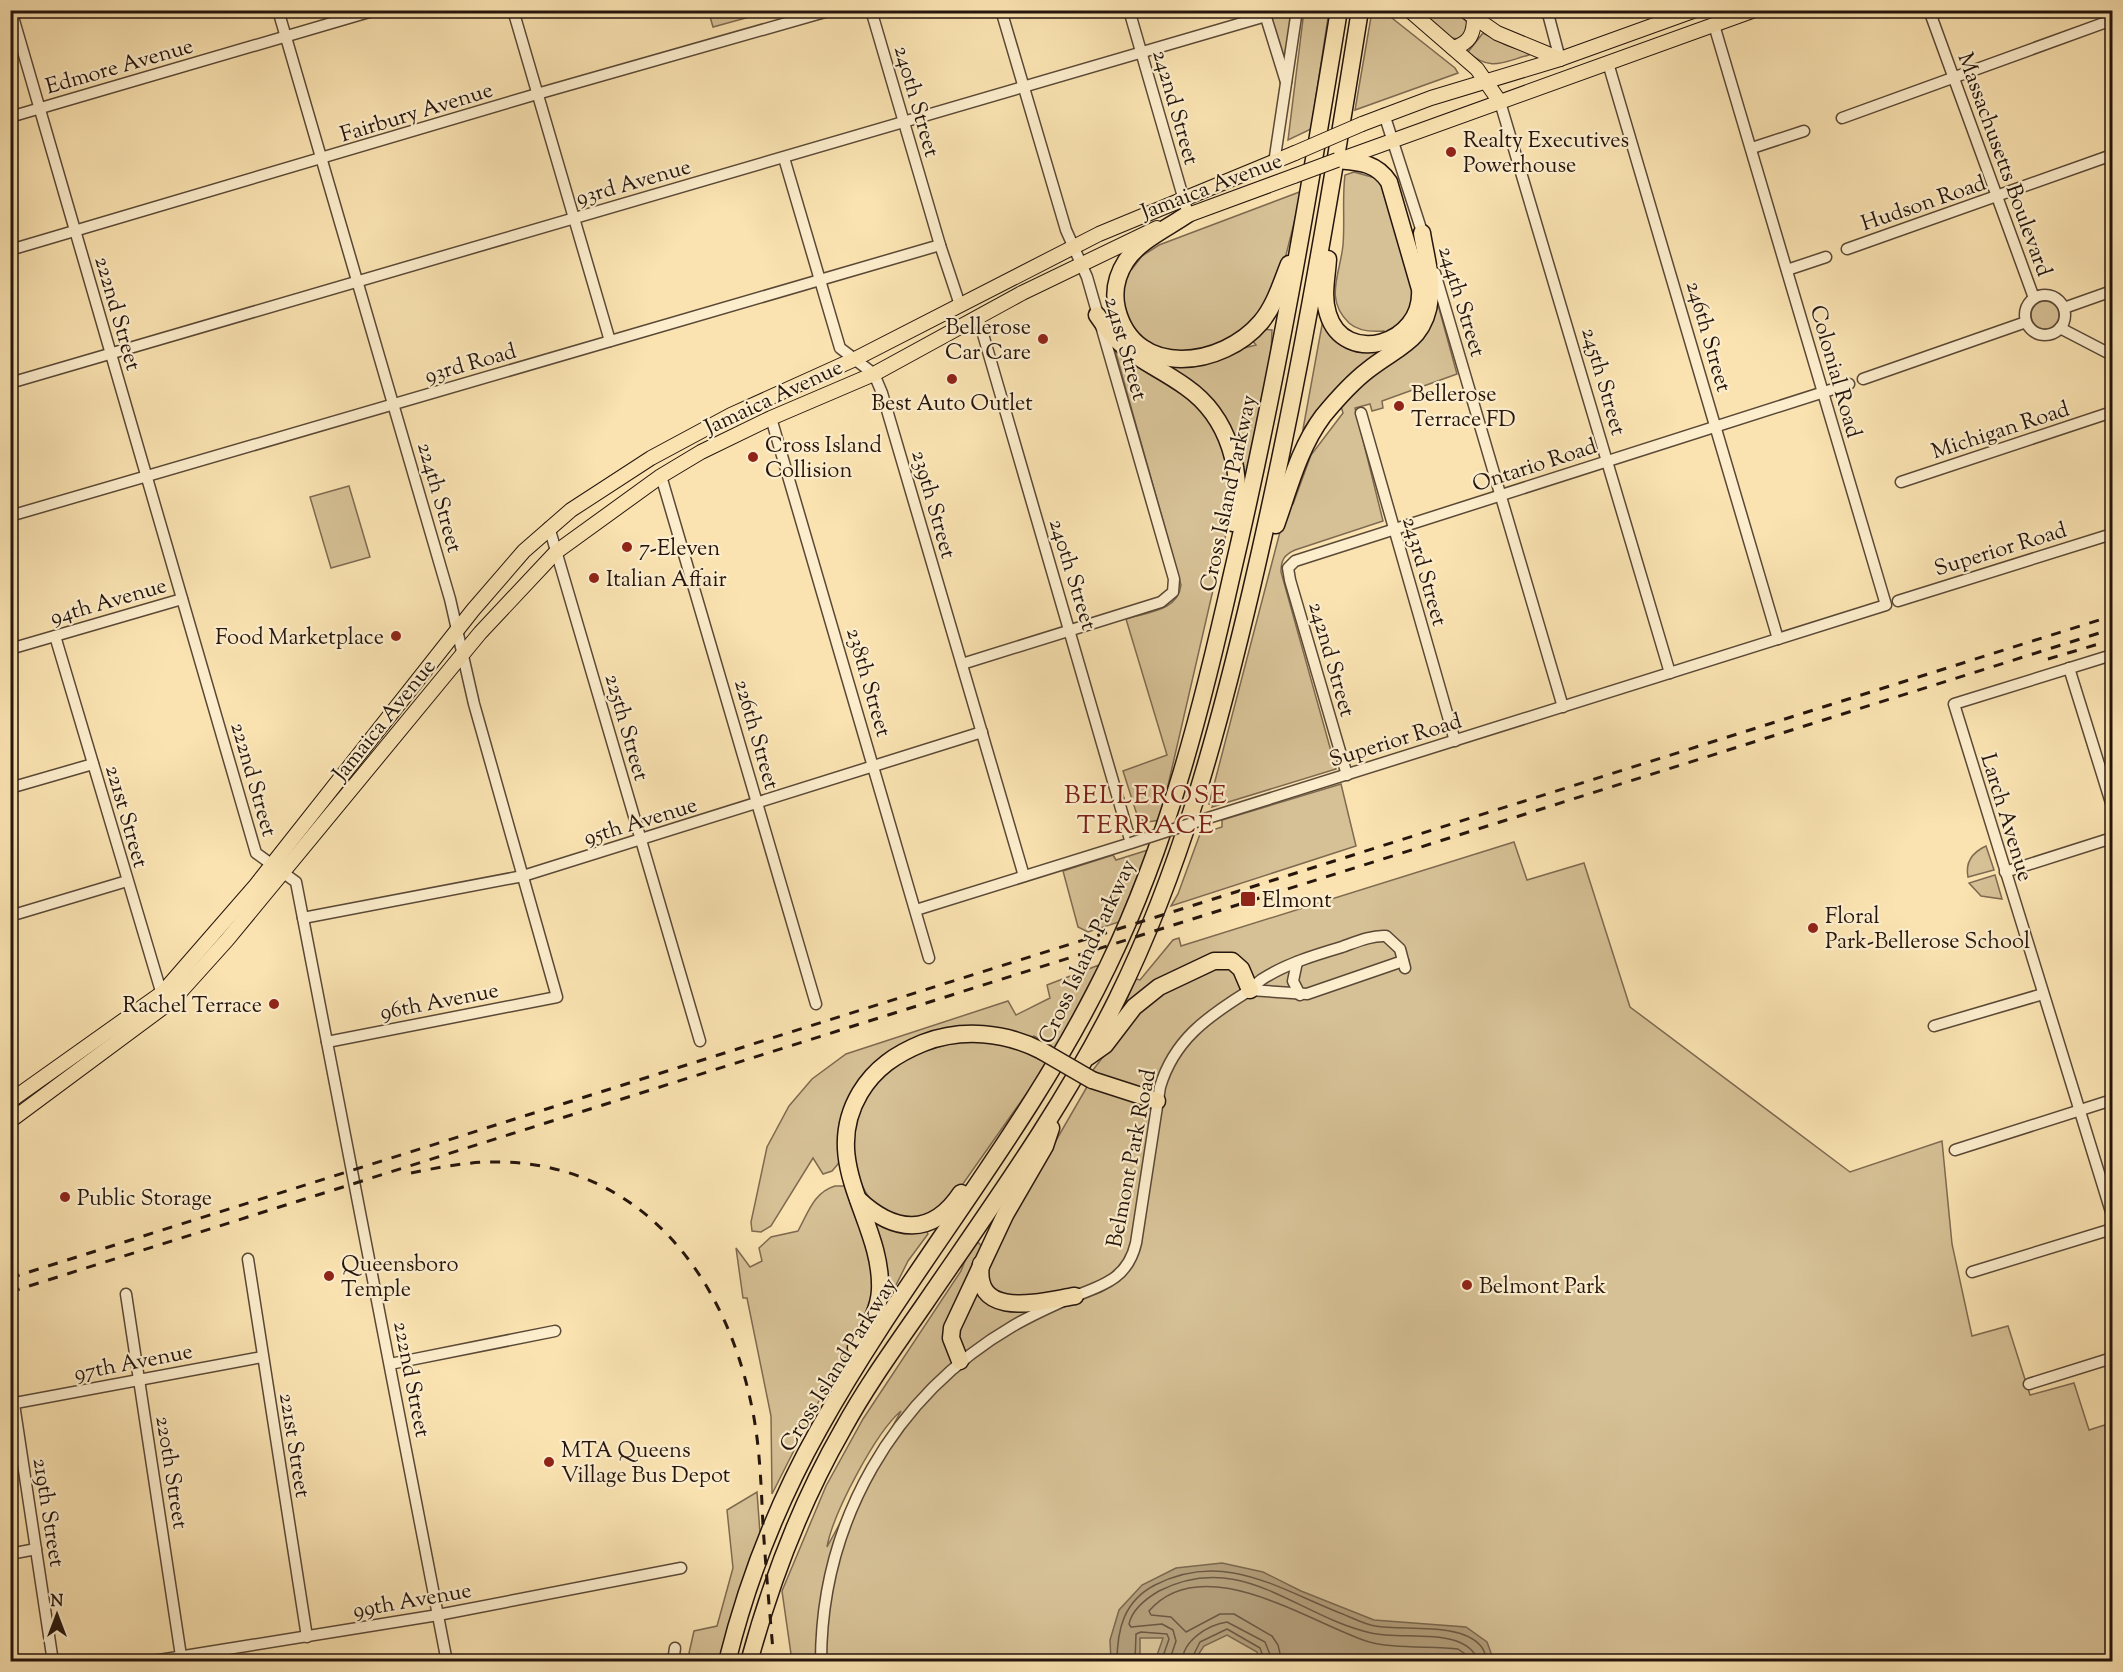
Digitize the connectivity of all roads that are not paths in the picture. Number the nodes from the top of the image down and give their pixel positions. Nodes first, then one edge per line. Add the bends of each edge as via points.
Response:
1 (11, 10) edge
2 (279, 10) edge
3 (376, 10) edge
4 (513, 10) edge
5 (832, 10) edge
6 (871, 10) edge
7 (1001, 10) edge
8 (1129, 10) edge
9 (1297, 10) edge
10 (1339, 10) edge
11 (1360, 10) edge
12 (1409, 10) edge
13 (1547, 10) edge
14 (1696, 10) edge
15 (1721, 10) edge
16 (1755, 10) edge
17 (1929, 10) edge
18 (1265, 13) edge
19 (1469, 14) edge
20 (1671, 15) edge
21 (2112, 20) edge
22 (1714, 25) junction
23 (286, 37) junction
24 (1602, 44) junction
25 (1453, 48) junction
26 (1141, 53) junction
27 (1560, 59) junction
28 (1608, 63) junction
29 (1954, 76) junction
30 (1486, 80) junction
31 (1551, 83) junction
32 (1287, 85) junction
33 (1024, 88) junction
34 (537, 94) junction
35 (1500, 102) junction
36 (39, 108) junction
37 (1384, 114) junction
38 (10, 117) edge
39 (1842, 118) dead end
40 (904, 123) junction
41 (1804, 131) dead end
42 (1393, 140) junction
43 (1752, 148) junction
44 (2112, 155) edge
45 (784, 158) junction
46 (1356, 158) junction
47 (322, 160) junction
48 (1337, 160) joint
49 (1274, 163) junction
50 (1997, 196) junction
51 (1183, 197) junction
52 (1328, 207) junction
53 (1188, 214) junction
54 (574, 219) junction
55 (1303, 230) junction
56 (75, 231) junction
57 (1422, 233) junction
58 (940, 245) junction
59 (1073, 246) junction
60 (1847, 249) dead end
61 (10, 250) edge
62 (1826, 257) dead end
63 (1080, 263) junction
64 (1788, 270) junction
65 (820, 280) junction
66 (358, 282) junction
67 (2112, 291) edge
68 (2034, 298) junction
69 (960, 305) junction
70 (2064, 308) junction
71 (1097, 315) junction
72 (978, 316) junction
73 (2026, 322) junction
74 (2060, 328) junction
75 (610, 341) junction
76 (110, 354) junction
77 (2112, 355) edge
78 (855, 359) junction
79 (874, 374) junction
80 (1863, 379) dead end
81 (10, 383) edge
82 (1849, 384) dead end
83 (1823, 392) junction
84 (393, 405) junction
85 (2112, 412) edge
86 (1361, 413) dead end
87 (771, 418) junction
88 (1715, 426) junction
89 (1608, 460) junction
90 (661, 476) junction
91 (146, 477) junction
92 (1901, 482) dead end
93 (1500, 495) junction
94 (10, 516) edge
95 (549, 527) junction
96 (1393, 529) junction
97 (2112, 534) edge
98 (556, 552) junction
99 (1300, 558) joint
100 (1251, 592) junction
101 (182, 599) junction
102 (1898, 601) dead end
103 (1886, 605) joint
104 (1222, 618) junction
105 (458, 629) junction
106 (1070, 630) junction
107 (55, 636) junction
108 (1778, 639) junction
109 (10, 649) edge
110 (462, 655) junction
111 (2112, 655) edge
112 (962, 664) junction
113 (2069, 668) junction
114 (1670, 673) junction
115 (1563, 707) junction
116 (982, 732) junction
117 (1455, 741) junction
118 (93, 764) junction
119 (875, 766) junction
120 (1347, 775) junction
121 (10, 788) edge
122 (758, 804) junction
123 (2112, 806) edge
124 (2112, 838) edge
125 (641, 841) junction
126 (1131, 843) junction
127 (277, 868) junction
128 (2005, 872) junction
129 (523, 876) junction
130 (1024, 876) junction
131 (127, 881) junction
132 (916, 910) junction
133 (10, 916) edge
134 (303, 918) junction
135 (929, 958) dead end
136 (1297, 962) junction
137 (1250, 990) junction
138 (162, 993) junction
139 (2043, 994) junction
140 (1300, 995) junction
141 (557, 997) joint
142 (816, 1004) dead end
143 (166, 1007) junction
144 (1934, 1026) dead end
145 (700, 1041) dead end
146 (327, 1042) junction
147 (1080, 1063) junction
148 (2112, 1100) edge
149 (10, 1101) edge
150 (1157, 1101) junction
151 (1058, 1104) junction
152 (2080, 1111) junction
153 (10, 1121) edge
154 (1954, 1150) dead end
155 (991, 1166) junction
156 (857, 1199) junction
157 (2112, 1215) edge
158 (2112, 1229) edge
159 (248, 1259) dead end
160 (982, 1263) junction
161 (1972, 1272) dead end
162 (126, 1294) dead end
163 (1075, 1296) junction
164 (555, 1332) dead end
165 (262, 1356) junction
166 (2112, 1358) edge
167 (960, 1361) junction
168 (390, 1364) junction
169 (139, 1380) junction
170 (2029, 1384) dead end
171 (12, 1404) edge
172 (831, 1407) junction
173 (36, 1549) junction
174 (10, 1554) edge
175 (681, 1568) dead end
176 (438, 1615) junction
177 (307, 1637) junction
178 (675, 1648) dead end
179 (181, 1656) junction
180 (53, 1662) edge
181 (147, 1662) edge
182 (447, 1662) edge
183 (673, 1662) edge
184 (727, 1662) edge
185 (749, 1662) edge
186 (821, 1662) edge

1 - 36 street, 222nd Street
2 - 23 street, 224th Street
3 - 23 street, Edmore Avenue
4 - 34 street
5 - 34 street, Fairbury Avenue
6 - 40 street, 240th Street
7 - 33 street, 241st Street
8 - 26 street, 242nd Street
9 - 32 street
10 - 55 highway, Cross Island Parkway
11 - 52 highway, Cross Island Parkway
12 - 25 main road
13 - 27 street
14 - 20 main road, Jamaica Avenue
15 - 22 main road
16 - 22 main road
17 - 29 street, Massachusetts Boulevard
18 - 26 street, 93rd Avenue
18 - 32 street
19 - 25 main road via 1473,32 1470,39
19 - 27 main road via 1497,33
20 - 24 main road, Jamaica Avenue
21 - 29 street
22 - 28 main road
22 - 43 street, Colonial Road
23 - 36 street, Edmore Avenue
23 - 47 street, 224th Street
24 - 27 main road, Jamaica Avenue
24 - 28 main road, 246th Street
25 - 30 main road
26 - 33 street, 93rd Avenue
26 - 51 street, 242nd Street
27 - 30 main road, Jamaica Avenue
27 - 31 main road
28 - 31 main road
28 - 88 street, 246th Street
29 - 39 street
29 - 50 street, Massachusetts Boulevard
30 - 35 main road
30 - 37 main road, Jamaica Avenue
31 - 35 main road
32 - 49 street
33 - 40 street, 93rd Avenue
33 - 59 street, 241st Street
34 - 47 street, Fairbury Avenue
34 - 54 street
35 - 42 main road
35 - 89 street, 245th Street
36 - 38 street, Edmore Avenue
36 - 56 street, 222nd Street
37 - 42 street, 244th Street
37 - 49 main road, Jamaica Avenue, bridge
40 - 45 street, 93rd Avenue
40 - 58 street, 240th Street
41 - 43 street
42 - 46 main road
42 - 57 street, 244th Street
43 - 64 street, Colonial Road
44 - 50 street, Hudson Road
45 - 54 street, 93rd Avenue
45 - 65 street
46 - 48 highway
46 - 52 highway via 1374,167 1389,182 1420,288 1410,324 1387,342 1366,344 1351,339 1330,321 1325,291
47 - 56 street, Fairbury Avenue
47 - 66 street, 224th Street
48 - 53 main road, Jamaica Avenue, bridge
49 - 51 main road, Jamaica Avenue
50 - 60 street, Hudson Road
50 - 68 street, Massachusetts Boulevard
51 - 53 street, 242nd Street
51 - 59 main road, Jamaica Avenue
52 - 100 highway, Cross Island Parkway via 1282,457
53 - 55 highway via 1136,249 1120,271 1116,286 1118,312 1130,336 1144,349 1170,359 1221,352 1256,328 1273,304
53 - 63 main road, Jamaica Avenue
54 - 66 street, 93rd Avenue
54 - 75 street
55 - 104 highway, Cross Island Parkway via 1272,394
56 - 61 street, Fairbury Avenue
56 - 76 street, 222nd Street
57 - 93 street, 244th Street
57 - 100 highway via 1431,289 1423,325 1406,345 1351,385 1321,419 1301,456
58 - 65 street, 93rd Road
58 - 69 street, 240th Street
59 - 63 street, 241st Street
59 - 69 main road, Jamaica Avenue
62 - 64 street
63 - 71 street, 241st Street
63 - 72 main road, Jamaica Avenue
64 - 83 street, Colonial Road
65 - 75 street, 93rd Road
65 - 78 street via 840,348
66 - 76 street, 93rd Avenue
66 - 84 street, 224th Street
67 - 70 street
68 - 70 street, Massachusetts Boulevard via 2051,296
68 - 73 street, Massachusetts Boulevard via 2026,309
69 - 78 main road, Jamaica Avenue
70 - 74 street via 2065,319
71 - 104 highway via 1125,350 1194,393 1211,411 1229,443 1236,467 1237,492
71 - 106 street, 241st Street via 1174,579 1173,592 1161,602
72 - 79 main road, Jamaica Avenue
72 - 106 street, 240th Street
73 - 74 street via 2041,334 2048,335
73 - 80 street
74 - 77 street
75 - 84 street, 93rd Road
76 - 81 street, 93rd Avenue
76 - 91 street, 222nd Street
78 - 79 street
78 - 95 main road, Jamaica Avenue via 771,395 651,458
79 - 87 main road, Jamaica Avenue
79 - 112 street, 239th Street
82 - 83 street, Ontario Road
83 - 88 street, Ontario Road
83 - 103 street, Colonial Road
84 - 91 street, 93rd Road
84 - 105 street, 224th Street
85 - 92 street, Michigan Road
86 - 96 street, 243rd Street
87 - 90 main road, Jamaica Avenue
87 - 119 street, 238th Street
88 - 89 street, Ontario Road
88 - 108 street, 246th Street
89 - 93 street, Ontario Road
89 - 114 street, 245th Street
90 - 98 main road, Jamaica Avenue
90 - 122 street, 226th Street
91 - 94 street, 93rd Road
91 - 101 street, 222nd Street
93 - 96 street, Ontario Road
93 - 115 street, 244th Street
95 - 98 street, 225th Street
95 - 105 main road, Jamaica Avenue
96 - 99 street, Ontario Road
96 - 117 street, 243rd Street
97 - 102 street, Superior Road
98 - 110 main road, Jamaica Avenue
98 - 125 street, 225th Street
99 - 120 street, 242nd Street via 1290,565 1290,580
100 - 147 highway, Cross Island Parkway via 1212,745 1177,858 1132,966
101 - 107 street, 94th Avenue
101 - 127 street, 222nd Street via 256,853
103 - 108 street, Superior Road
104 - 155 highway, Cross Island Parkway via 1178,786 1127,925 1050,1077
105 - 110 street, 224th Street
105 - 127 main road, Jamaica Avenue
106 - 112 street
106 - 126 street, 240th Street
107 - 109 street, 94th Avenue
107 - 118 street, 221st Street
108 - 114 street, Superior Road
110 - 127 main road, Jamaica Avenue
110 - 129 street, 224th Street
111 - 113 street
112 - 116 street, 239th Street
113 - 123 street
113 - 128 street, Larch Avenue via 1954,704
114 - 115 street, Superior Road
115 - 117 street, Superior Road
116 - 119 street, 95th Avenue
116 - 130 street, 239th Street
117 - 120 street, Superior Road
118 - 121 street
118 - 131 street, 221st Street
119 - 122 street, 95th Avenue
119 - 132 street, 238th Street
120 - 126 street, Superior Road, bridge
122 - 125 street, 95th Avenue
122 - 142 street, 226th Street
124 - 128 street
125 - 129 street, 95th Avenue
125 - 145 street, 225th Street
126 - 130 street, Superior Road
127 - 134 street, 222nd Street via 296,882
127 - 138 main road, Jamaica Avenue
127 - 143 main road, Jamaica Avenue via 227,940
128 - 139 street, Larch Avenue
129 - 134 street, 95th Avenue
129 - 141 street, 224th Street
130 - 132 street, Superior Road
131 - 133 street
131 - 138 street, 221st Street
132 - 135 street, 238th Street
134 - 146 street, 222nd Street
136 - 137 street, Belmont Park Road
136 - 140 street via 1293,981
136 - 140 street, Belmont Park Road via 1381,935 1395,941 1404,964
137 - 140 street, Belmont Park Road
137 - 147 highway via 1241,969 1232,961 1214,961 1189,971 1147,995 1105,1045
137 - 150 street, Belmont Park Road via 1212,1014 1186,1037 1167,1066
138 - 143 street, 221st Street
138 - 149 main road, Jamaica Avenue
139 - 144 street
139 - 152 street, Larch Avenue
141 - 146 street, 96th Avenue
143 - 153 main road, Jamaica Avenue
146 - 168 street, 222nd Street
147 - 151 highway, Cross Island Parkway
148 - 152 street
150 - 156 highway, bridge via 1092,1080 1042,1051 1009,1038 968,1034 926,1042 889,1061 864,1088 853,1108 847,1129 847,1169
150 - 163 street, Belmont Park Road via 1132,1256 1112,1281
151 - 160 highway via 1045,1146
151 - 185 highway, Cross Island Parkway via 843,1429 792,1533
152 - 154 street
152 - 157 street, Larch Avenue
155 - 156 highway via 941,1216 923,1224 890,1222
155 - 172 highway, Cross Island Parkway
156 - 172 highway via 878,1268 880,1293
158 - 161 street
159 - 165 street, 221st Street
160 - 163 highway via 981,1280 995,1300 1013,1304
160 - 167 highway via 951,1328
162 - 169 street, 220th Street
163 - 167 street, Belmont Park Road via 1014,1325
164 - 168 street
165 - 169 street, 97th Avenue
165 - 177 street, 221st Street
166 - 170 street
167 - 186 street, Belmont Park Road via 888,1439 851,1508 828,1584
168 - 176 street, 222nd Street
169 - 171 street, 97th Avenue
169 - 179 street, 220th Street
171 - 173 street, 219th Street
172 - 184 highway, Cross Island Parkway via 774,1519
173 - 174 street
173 - 180 street, 219th Street
175 - 176 street, 99th Avenue
176 - 177 street, 99th Avenue
176 - 182 street, 222nd Street
177 - 179 street, 99th Avenue
178 - 183 street
179 - 181 street, 99th Avenue

